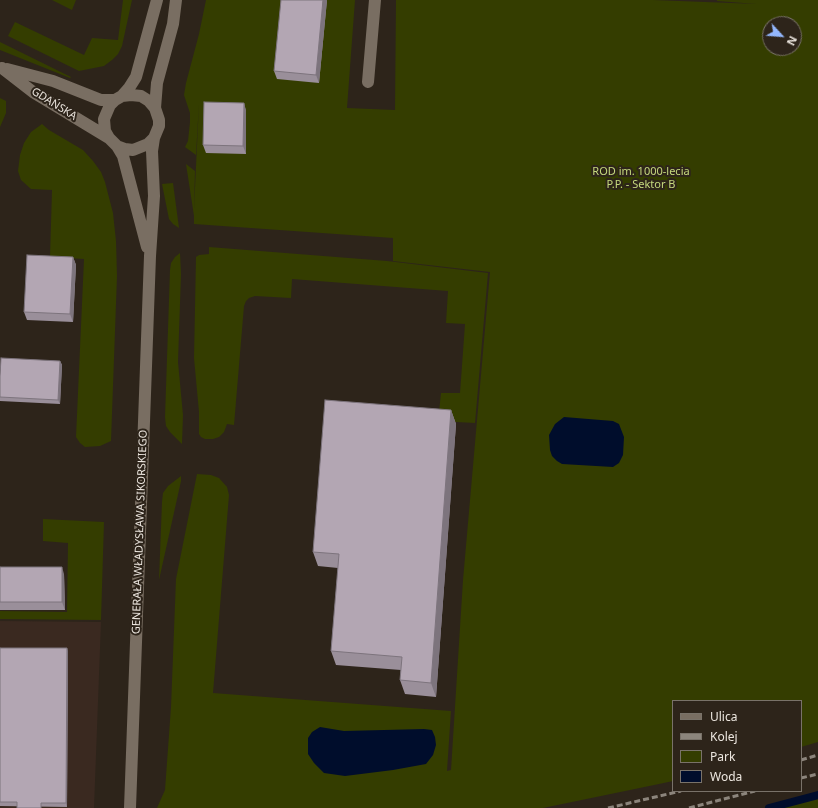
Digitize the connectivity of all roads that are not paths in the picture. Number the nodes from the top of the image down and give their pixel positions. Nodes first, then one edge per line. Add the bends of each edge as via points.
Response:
1 (157, 0) edge
2 (176, 0) edge
3 (375, 0) edge
4 (1, 67) edge
5 (368, 82) dead end
6 (118, 98) junction
7 (155, 108) junction
8 (154, 138) junction
9 (113, 142) junction
10 (150, 256) junction
11 (130, 808) edge

1 - 6 street, GENERAŁA WŁADYSŁAWA SIKORSKIEGO via 136,77
2 - 7 street, GENERAŁA WŁADYSŁAWA SIKORSKIEGO via 174,24 157,83
3 - 5 street
4 - 6 street, GDAŃSKA via 53,81 101,100
4 - 9 street, GDAŃSKA via 33,92
6 - 7 street via 131,94 141,96
6 - 9 street, GENERAŁA WŁADYSŁAWA SIKORSKIEGO via 106,112 104,119 105,131
7 - 8 street, GENERAŁA WŁADYSŁAWA SIKORSKIEGO via 159,126
8 - 9 street via 141,148 133,150 125,149
8 - 10 street, GENERAŁA WŁADYSŁAWA SIKORSKIEGO
9 - 10 street, GENERAŁA WŁADYSŁAWA SIKORSKIEGO via 126,165
10 - 11 street, GENERAŁA WŁADYSŁAWA SIKORSKIEGO

